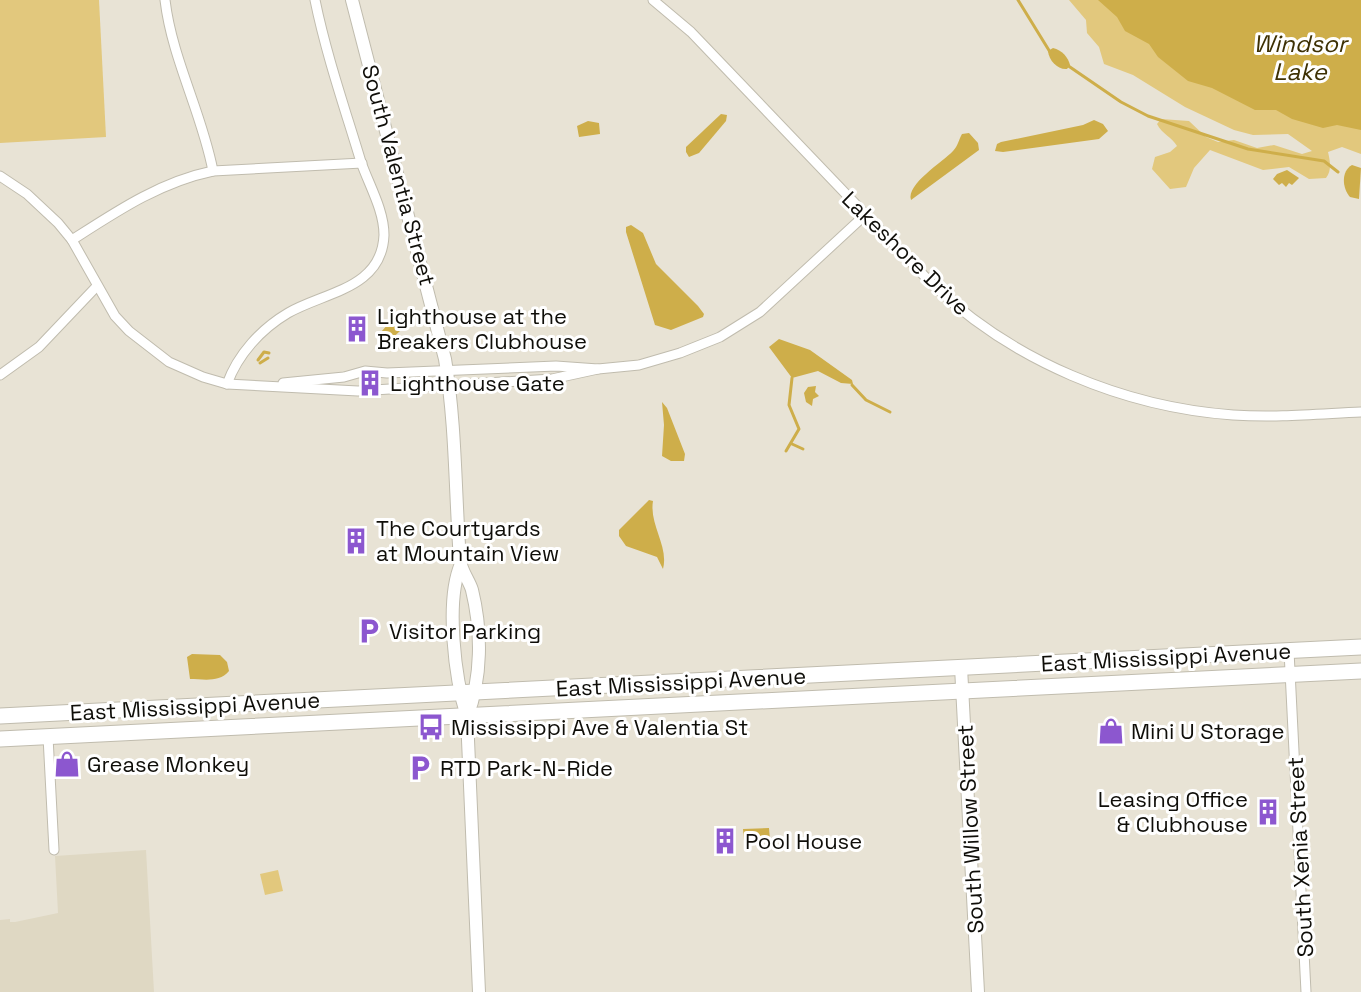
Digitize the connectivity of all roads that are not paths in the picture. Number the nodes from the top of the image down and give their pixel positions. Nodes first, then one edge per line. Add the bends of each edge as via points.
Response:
1 (165, 0) edge
2 (315, 0) edge
3 (352, 0) edge
4 (653, 0) edge
5 (362, 163) junction
6 (213, 171) junction
7 (0, 176) edge
8 (865, 215) junction
9 (72, 240) junction
10 (97, 286) junction
11 (0, 375) edge
12 (448, 378) junction
13 (228, 384) junction
14 (260, 385) junction
15 (1361, 412) edge
16 (461, 564) junction
17 (1361, 647) edge
18 (1289, 651) junction
19 (962, 667) junction
20 (1361, 671) edge
21 (1290, 675) junction
22 (963, 690) junction
23 (476, 693) junction
24 (460, 694) junction
25 (0, 716) edge
26 (467, 717) junction
27 (48, 737) junction
28 (0, 739) edge
29 (54, 850) dead end
30 (479, 992) edge
31 (978, 992) edge
32 (1306, 992) edge

1 - 6 street via 172,39 198,112
2 - 5 street
3 - 12 street, South Valentia Street via 438,322
4 - 8 street, Lakeshore Drive via 691,32
5 - 6 street
5 - 13 street via 382,219 383,239 375,264 356,284 296,309 268,327 238,360
6 - 9 street via 151,192
7 - 9 street via 48,212
8 - 12 street via 773,302 700,346 631,366 560,378
8 - 15 street, Lakeshore Drive via 959,308 1021,350 1086,381 1151,402 1218,414
9 - 10 street
10 - 11 street via 39,347
10 - 13 street via 115,316 148,347 192,373
12 - 14 street via 358,391
12 - 14 street via 365,371 344,377
12 - 16 street, South Valentia Street
13 - 14 street
16 - 23 street, South Valentia Street via 470,583 475,610
16 - 24 street, South Valentia Street via 454,592
17 - 18 main road, East Mississippi Avenue
18 - 19 main road, East Mississippi Avenue
18 - 21 street, South Xenia Street
19 - 22 street, South Willow Street
19 - 23 main road, East Mississippi Avenue
20 - 21 main road, East Mississippi Avenue
21 - 22 main road, East Mississippi Avenue
21 - 32 street, South Xenia Street
22 - 26 main road, East Mississippi Avenue
22 - 31 street, South Willow Street
23 - 24 main road, East Mississippi Avenue
23 - 26 street, South Valentia Street
24 - 25 main road, East Mississippi Avenue
24 - 26 street, South Valentia Street
26 - 27 main road, East Mississippi Avenue
26 - 30 street, South Valentia Street
27 - 28 main road, East Mississippi Avenue
27 - 29 street

